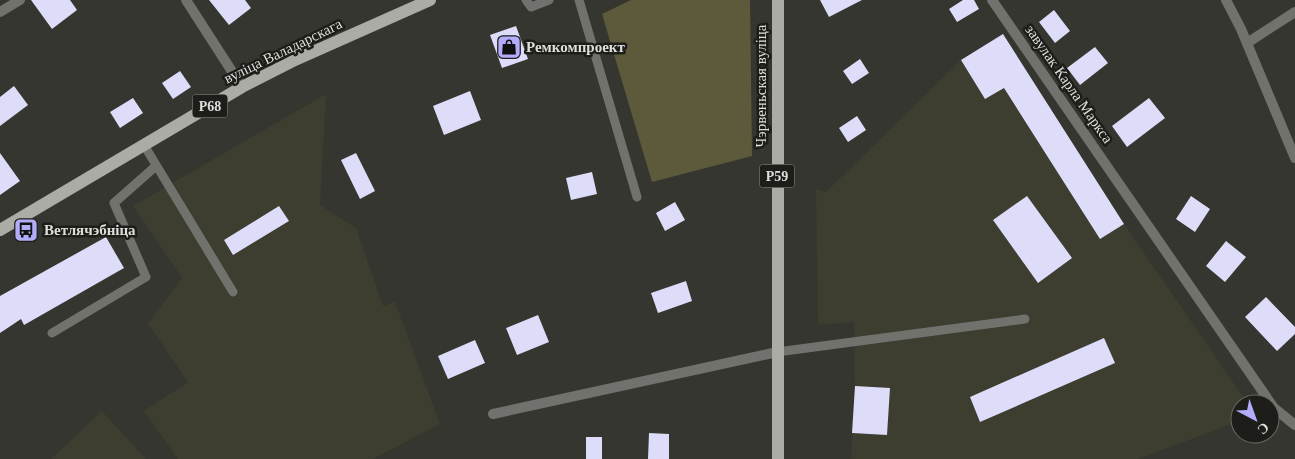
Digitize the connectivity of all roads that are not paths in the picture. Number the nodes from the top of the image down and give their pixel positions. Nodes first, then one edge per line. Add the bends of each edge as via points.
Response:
1 (20, 0) edge
2 (186, 0) edge
3 (430, 0) edge
4 (526, 0) edge
5 (550, 0) edge
6 (579, 0) edge
7 (778, 0) edge
8 (992, 0) edge
9 (1226, 0) edge
10 (0, 12) edge
11 (1295, 12) edge
12 (1247, 43) junction
13 (242, 88) junction
14 (144, 145) junction
15 (1295, 158) edge
16 (156, 166) junction
17 (637, 197) dead end
18 (0, 230) edge
19 (233, 292) dead end
20 (1025, 319) dead end
21 (52, 332) dead end
22 (777, 352) junction
23 (493, 414) dead end
24 (1295, 425) edge
25 (778, 459) edge

1 - 10 street
2 - 13 street
3 - 13 main road, вуліца Валадарскага / Р68 via 295,60
4 - 5 lane via 531,7
6 - 17 lane
7 - 22 main road, Чэрвеньская вуліца / Р59
8 - 24 street, завулак Карла Маркса via 1274,408
9 - 12 street
11 - 12 street
12 - 15 street
13 - 14 main road, вуліца Валадарскага / Р68
14 - 16 lane
14 - 18 main road, вуліца Валадарскага / Р68
16 - 19 lane
16 - 21 lane via 114,202 146,278
20 - 22 lane
22 - 23 street
22 - 25 main road, Р59

